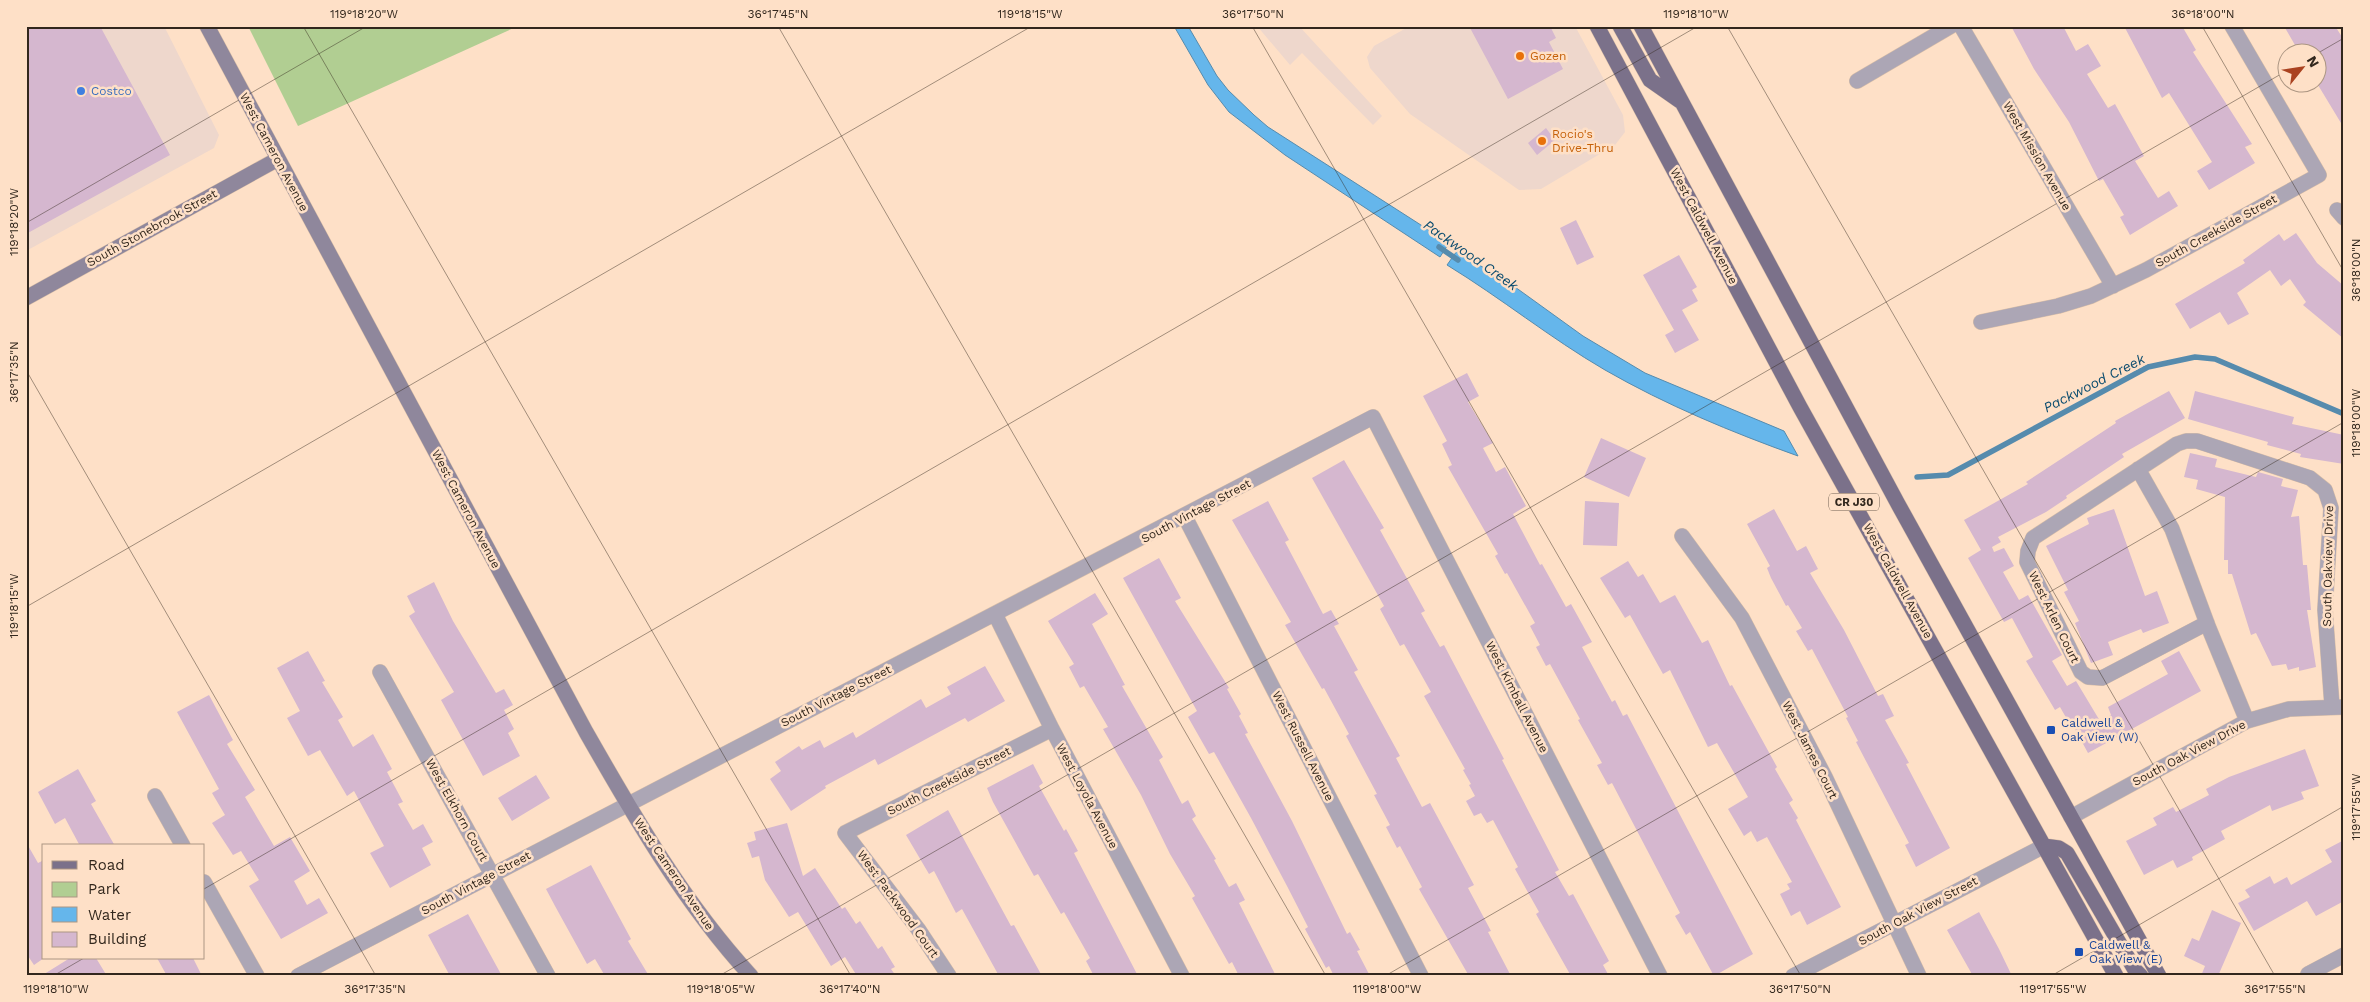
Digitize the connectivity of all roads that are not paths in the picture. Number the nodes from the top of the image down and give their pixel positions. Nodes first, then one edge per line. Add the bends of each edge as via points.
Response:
1 (207, 26) edge
2 (1597, 26) edge
3 (1620, 26) edge
4 (1641, 26) edge
5 (1951, 26) edge
6 (1961, 26) edge
7 (2232, 26) edge
8 (1857, 81) dead end
9 (1682, 103) junction
10 (278, 159) junction
11 (2113, 286) junction
12 (26, 298) edge
13 (1981, 322) dead end
14 (1374, 417) joint
15 (2210, 445) joint
16 (2138, 469) junction
17 (1184, 517) junction
18 (1682, 536) dead end
19 (995, 614) junction
20 (2208, 623) junction
21 (380, 672) dead end
22 (2338, 707) edge
23 (2247, 721) junction
24 (1052, 729) junction
25 (155, 796) dead end
26 (627, 804) junction
27 (2071, 817) junction
28 (845, 834) joint
29 (182, 844) edge
30 (2044, 846) junction
31 (492, 874) junction
32 (205, 884) edge
33 (1895, 923) junction
34 (2344, 955) edge
35 (2308, 974) dead end
36 (257, 976) edge
37 (298, 976) edge
38 (548, 976) edge
39 (751, 976) edge
40 (949, 976) edge
41 (1182, 976) edge
42 (1421, 976) edge
43 (1660, 976) edge
44 (1793, 976) edge
45 (1919, 976) edge
46 (2116, 976) edge
47 (2141, 976) edge
48 (2159, 976) edge

1 - 10 street, West Cameron Avenue
2 - 30 main road, West Caldwell Avenue / CR J30 via 1800,406
3 - 9 main road via 1650,80
4 - 9 main road, CR J30
5 - 8 street
6 - 11 street, West Mission Avenue
7 - 11 street, South Creekside Street via 2319,175
9 - 27 main road, CR J30
10 - 12 street, South Stonebrook Street
10 - 26 street, West Cameron Avenue
11 - 13 street, South Creekside Street via 2058,306
14 - 17 street, South Vintage Street
14 - 43 street, West Kimball Avenue
15 - 16 street, West Arlen Court via 2186,441
15 - 22 street, South Oakview Drive via 2310,478 2325,490 2331,508 2325,610
16 - 20 street via 2172,528
16 - 20 street, West Arlen Court via 2033,538 2027,562 2081,672 2088,677 2102,678
17 - 19 street, South Vintage Street
17 - 42 street, West Russell Avenue
18 - 33 street, West James Court via 1742,618 1825,777
19 - 24 street, West Loyola Avenue
19 - 26 street, South Vintage Street
20 - 23 street
21 - 31 street, West Elkhorn Court
22 - 23 street, South Oak View Drive via 2289,709
23 - 27 street, South Oak View Drive
24 - 28 street, South Creekside Street
24 - 41 street, West Loyola Avenue
25 - 29 street
26 - 31 street, South Vintage Street
26 - 39 street, West Cameron Avenue via 681,889
27 - 48 main road, CR J30
28 - 40 street, West Packwood Court via 918,929
30 - 33 street, South Oak View Street
30 - 46 main road, West Caldwell Avenue / CR J30
30 - 47 main road via 2060,848 2067,853
31 - 37 street, South Vintage Street
31 - 38 street, West Elkhorn Court
32 - 36 street
33 - 44 street, South Oak View Street
33 - 45 street, West James Court
34 - 35 street

